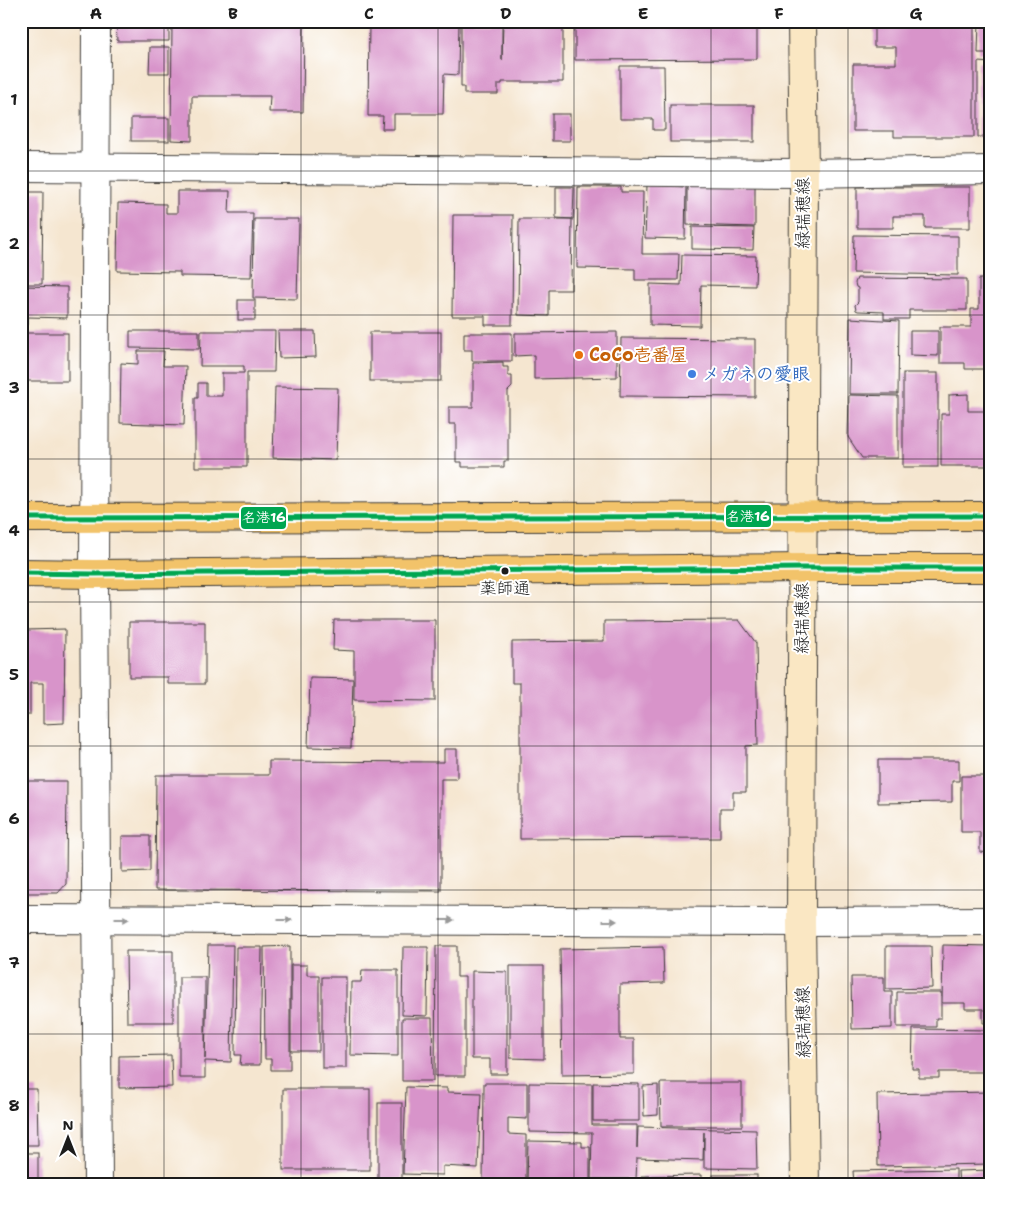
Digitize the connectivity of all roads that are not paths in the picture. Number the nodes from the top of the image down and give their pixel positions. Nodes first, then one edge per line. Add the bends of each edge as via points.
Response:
1 (96, 21) edge
2 (802, 21) edge
3 (21, 167) edge
4 (95, 167) junction
5 (991, 170) edge
6 (804, 173) junction
7 (802, 516) junction
8 (991, 516) edge
9 (21, 518) edge
10 (94, 518) junction
11 (802, 568) junction
12 (991, 568) edge
13 (21, 573) edge
14 (94, 574) junction
15 (21, 919) edge
16 (96, 919) junction
17 (991, 921) edge
18 (801, 922) junction
19 (98, 1184) edge
20 (805, 1184) edge

1 - 4 street
2 - 6 main road, 緑瑞穂線
3 - 4 street
4 - 6 street
4 - 10 street
5 - 6 street
6 - 7 main road, 緑瑞穂線
7 - 8 main road
7 - 10 main road
7 - 11 main road, 緑瑞穂線
9 - 10 main road
10 - 14 street
11 - 12 main road
11 - 14 main road
11 - 18 main road, 緑瑞穂線
13 - 14 main road
14 - 16 street
15 - 16 street
16 -> 18 street
16 - 19 street
17 - 18 street
18 - 20 main road, 緑瑞穂線

